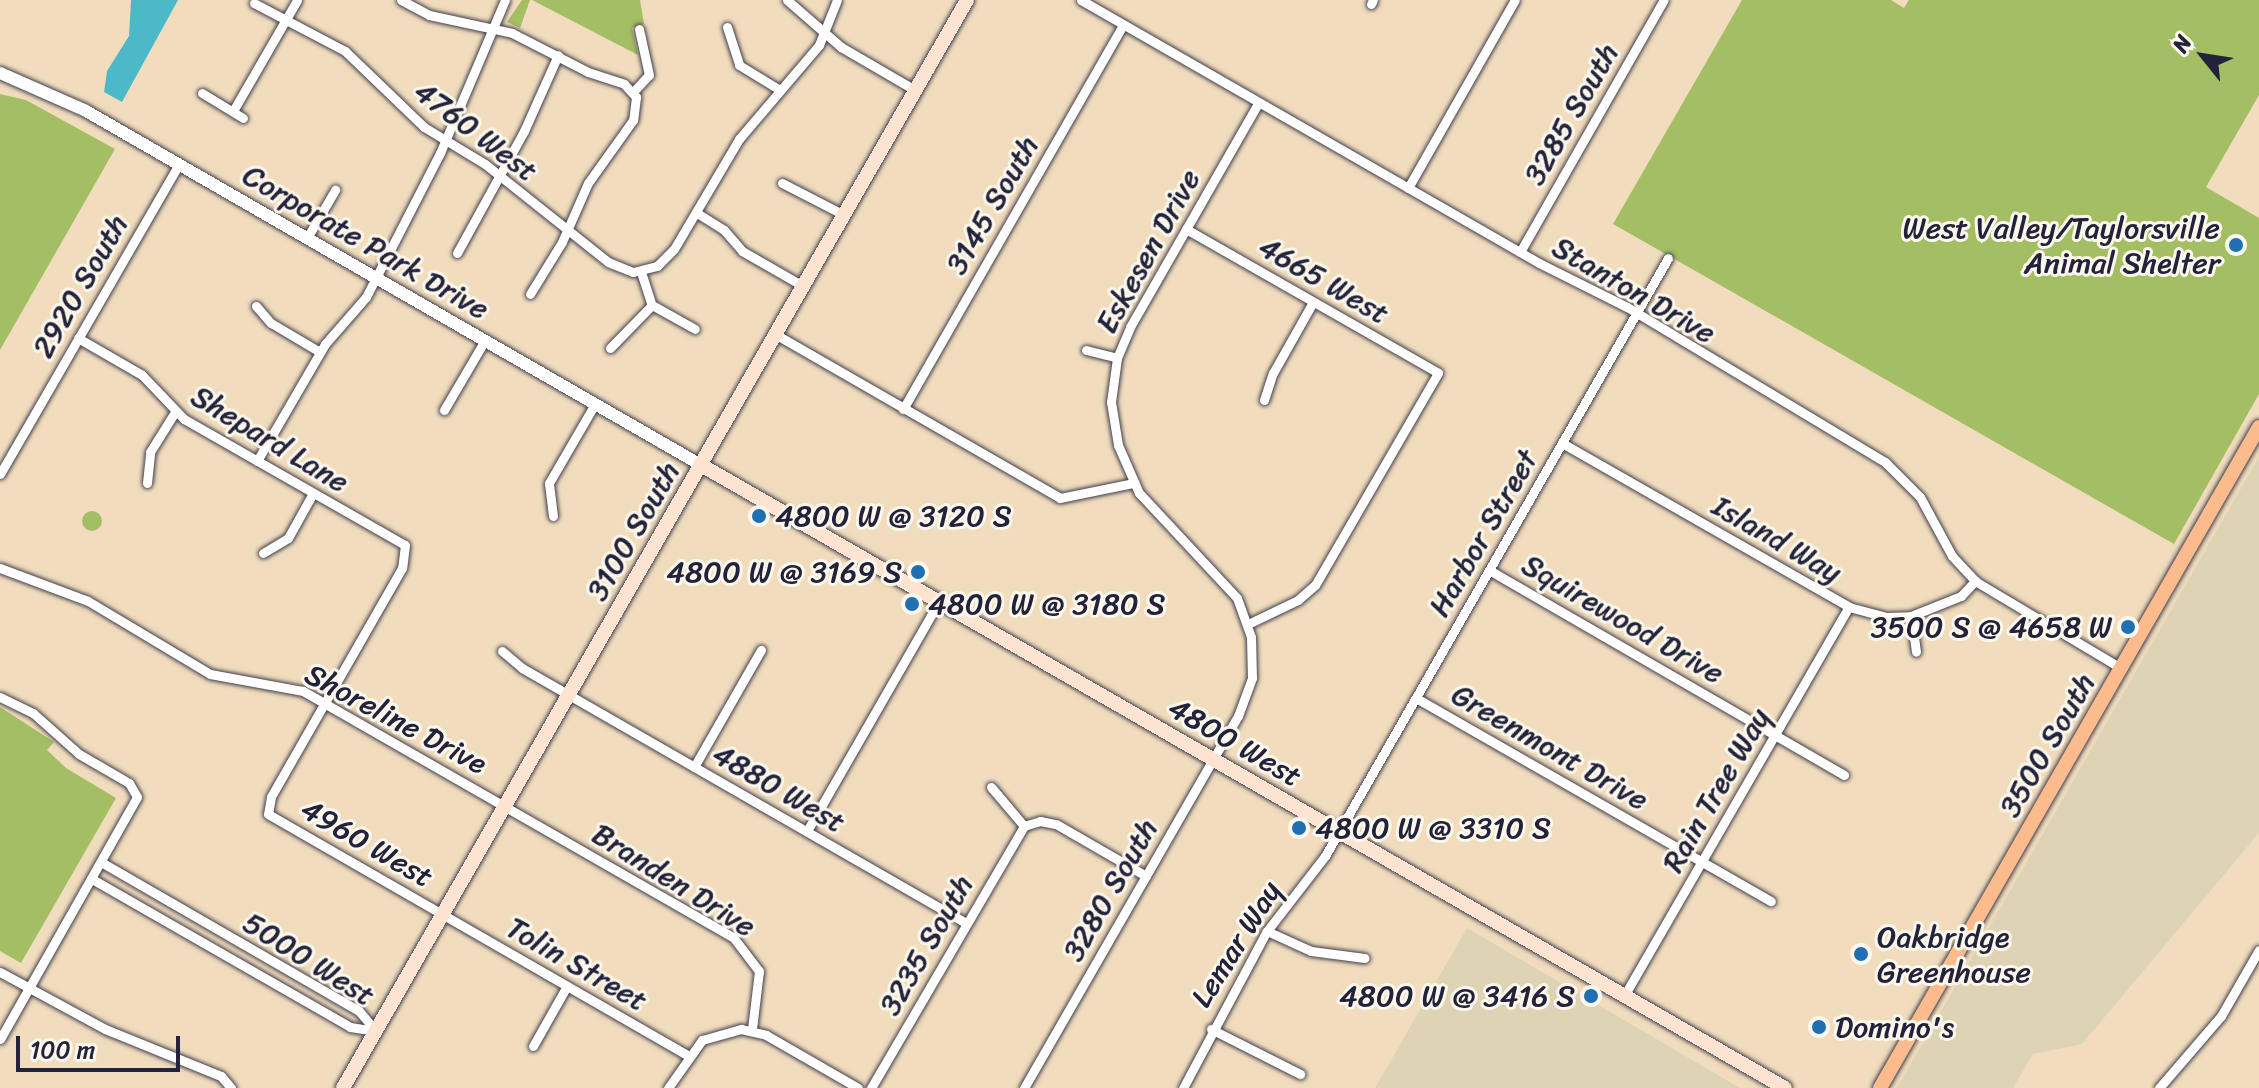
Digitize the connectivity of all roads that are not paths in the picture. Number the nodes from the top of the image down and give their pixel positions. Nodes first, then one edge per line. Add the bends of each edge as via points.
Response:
1 (297, 0) edge
2 (401, 0) edge
3 (505, 0) edge
4 (787, 0) edge
5 (837, 0) edge
6 (967, 0) edge
7 (1081, 0) edge
8 (1515, 0) edge
9 (1664, 0) edge
10 (254, 3) dead end
11 (286, 20) junction
12 (490, 25) junction
13 (1123, 25) junction
14 (727, 27) dead end
15 (639, 29) dead end
16 (823, 33) junction
17 (558, 55) junction
18 (0, 73) edge
19 (780, 90) junction
20 (915, 90) junction
21 (633, 92) junction
22 (202, 93) dead end
23 (1259, 102) junction
24 (233, 111) junction
25 (243, 118) dead end
26 (445, 140) junction
27 (179, 164) junction
28 (500, 176) junction
29 (782, 183) dead end
30 (1408, 188) junction
31 (335, 190) dead end
32 (697, 213) junction
33 (844, 215) junction
34 (1186, 229) junction
35 (567, 232) junction
36 (307, 238) junction
37 (1520, 252) junction
38 (457, 253) dead end
39 (1668, 258) dead end
40 (641, 272) junction
41 (376, 277) junction
42 (803, 286) junction
43 (530, 294) dead end
44 (1313, 302) junction
45 (652, 305) junction
46 (256, 306) dead end
47 (1637, 313) junction
48 (695, 329) dead end
49 (775, 334) junction
50 (78, 338) junction
51 (485, 340) junction
52 (610, 348) dead end
53 (1086, 350) dead end
54 (320, 352) junction
55 (1117, 358) junction
56 (1264, 400) dead end
57 (595, 404) junction
58 (903, 409) junction
59 (444, 410) dead end
60 (175, 412) junction
61 (2259, 427) edge
62 (1562, 443) junction
63 (257, 461) junction
64 (701, 465) junction
65 (0, 474) edge
66 (147, 483) dead end
67 (1134, 483) junction
68 (313, 493) junction
69 (553, 516) dead end
70 (263, 553) dead end
71 (0, 568) edge
72 (1489, 570) junction
73 (1975, 581) junction
74 (939, 601) junction
75 (1849, 607) junction
76 (1911, 616) junction
77 (1248, 624) junction
78 (761, 650) dead end
79 (502, 651) dead end
80 (1916, 652) dead end
81 (2121, 668) junction
82 (568, 695) junction
83 (0, 697) edge
84 (1416, 698) junction
85 (325, 703) junction
86 (1775, 734) junction
87 (1214, 759) junction
88 (694, 767) junction
89 (1844, 775) dead end
90 (991, 787) dead end
91 (505, 806) junction
92 (1024, 826) junction
93 (807, 831) junction
94 (1339, 832) junction
95 (101, 862) junction
96 (1702, 862) junction
97 (1146, 876) junction
98 (92, 879) junction
99 (1771, 901) dead end
100 (443, 914) junction
101 (966, 923) junction
102 (1267, 931) junction
103 (2259, 950) edge
104 (1365, 958) dead end
105 (0, 972) edge
106 (567, 986) junction
107 (29, 988) junction
108 (1624, 996) junction
109 (752, 1029) junction
110 (1211, 1029) junction
111 (376, 1031) junction
112 (0, 1039) edge
113 (533, 1046) dead end
114 (687, 1055) junction
115 (1300, 1074) dead end
116 (231, 1088) edge
117 (343, 1088) edge
118 (668, 1088) edge
119 (858, 1088) edge
120 (871, 1088) edge
121 (1024, 1088) edge
122 (1183, 1088) edge
123 (1785, 1088) edge
124 (1880, 1088) edge
125 (2159, 1088) edge

1 - 11 street
2 - 12 street via 429,15
3 - 12 street
4 - 16 street
5 - 16 street
6 - 20 main road, 3100 South
7 - 13 street, Stanton Drive
8 - 30 street
9 - 37 street, 3285 South
10 - 11 street, 4760 West
11 - 24 street
11 - 26 street, 4760 West via 348,53 420,123
12 - 17 street
12 - 26 street
13 - 23 street, Stanton Drive
13 - 58 street, 3145 South
14 - 19 street via 739,65
15 - 21 street via 649,75
16 - 19 street
16 - 20 street
17 - 21 street
17 - 28 street
18 - 27 street, Corporate Park Drive via 59,97
19 - 32 street via 739,139
20 - 33 main road, 3100 South
21 - 35 street via 638,102 633,120 588,183
22 - 24 street
23 - 30 street, Stanton Drive
23 - 34 street, Eskesen Drive
24 - 25 street
26 - 28 street, 4760 West
26 - 41 street
27 - 36 street, Corporate Park Drive
27 - 50 street, 2920 South
28 - 35 street, 4760 West
28 - 38 street
29 - 33 street
30 - 37 street, Stanton Drive
31 - 36 street
32 - 40 street via 666,258
32 - 42 street via 724,230 742,251
33 - 42 main road, 3100 South
34 - 44 street, 4665 West
34 - 55 street, Eskesen Drive
35 - 40 street, 4760 West via 614,266
35 - 43 street
36 - 41 street, Corporate Park Drive
37 - 47 street, Stanton Drive
39 - 47 street, Harbor Street
40 - 45 street
41 - 51 street, Corporate Park Drive
41 - 54 street via 354,315
42 - 49 main road, 3100 South
44 - 56 street via 1273,373
44 - 77 street, 4665 West via 1438,373 1315,585 1298,600
45 - 48 street
45 - 52 street
46 - 54 street via 271,323
47 - 62 street, Harbor Street
47 - 73 street, Stanton Drive via 1894,469 1920,497 1952,556
49 - 58 street
49 - 64 main road, 3100 South
50 - 60 street, Shepard Lane via 142,375
50 - 65 street, 2920 South
51 - 57 street, Corporate Park Drive
51 - 59 street
53 - 55 street
54 - 63 street
55 - 67 street, Eskesen Drive via 1112,417
57 - 64 street, Corporate Park Drive
57 - 69 street via 549,483
58 - 67 street via 1060,498
60 - 63 street, Shepard Lane
60 - 66 street via 150,452
61 - 81 main road, 3500 South
62 - 72 street, Harbor Street
62 - 75 street, Island Way
63 - 68 street, Shepard Lane
64 - 74 main road, 4800 West
64 - 82 main road, 3100 South
67 - 77 street, Eskesen Drive via 1154,512 1229,587
68 - 70 street via 288,538
68 - 85 street, Shepard Lane via 405,545 402,568
71 - 85 street, Shoreline Drive via 88,601 210,674 291,687
72 - 84 street, Harbor Street
72 - 86 street, Squirewood Drive
73 - 76 street, Island Way via 1961,596
73 - 81 street, Stanton Drive
74 - 87 main road, 4800 West
74 - 93 street
75 - 76 street, Island Way via 1886,617
75 - 86 street, Rain Tree Way
76 - 80 street
77 - 87 street, Eskesen Drive via 1252,678
78 - 88 street
79 - 82 street, 4880 West
81 - 124 main road, 3500 South
82 - 88 street, 4880 West
82 - 91 main road, 3100 South
83 - 95 street via 42,719 79,754 135,788 136,802
84 - 94 street, Harbor Street
84 - 96 street, Greenmont Drive
85 - 91 street, Shoreline Drive
85 - 100 street, 4960 West via 271,797 268,814
86 - 89 street, Squirewood Drive
86 - 96 street, Rain Tree Way
87 - 94 main road, 4800 West
87 - 97 street, 3280 South
88 - 93 street, 4880 West
90 - 92 street
91 - 100 main road, 3100 South
91 - 109 street, Branden Drive via 746,947 760,983
92 - 97 street via 1056,824
92 - 101 street, 3235 South
93 - 101 street, 4880 West
94 - 102 street, Lemar Way
94 - 108 main road, 4800 West
95 - 98 street
95 - 111 street, 5000 West via 359,1011
96 - 99 street, Greenmont Drive
96 - 108 street, Rain Tree Way
97 - 121 street, 3280 South
98 - 107 street
98 - 111 street, 5000 West via 350,1027
100 - 106 street, Tolin Street
100 - 111 main road, 3100 South
101 - 120 street, 3235 South
102 - 104 street via 1311,951
102 - 110 street, Lemar Way
103 - 125 street via 2221,1016
105 - 107 street
106 - 113 street
106 - 114 street, Tolin Street
107 - 112 street
107 - 116 street via 127,1040 218,1074
108 - 123 main road, 4800 West
109 - 114 street via 711,1035
109 - 119 street
110 - 115 street
110 - 122 street, Lemar Way
111 - 117 main road, 3100 South
114 - 118 street

